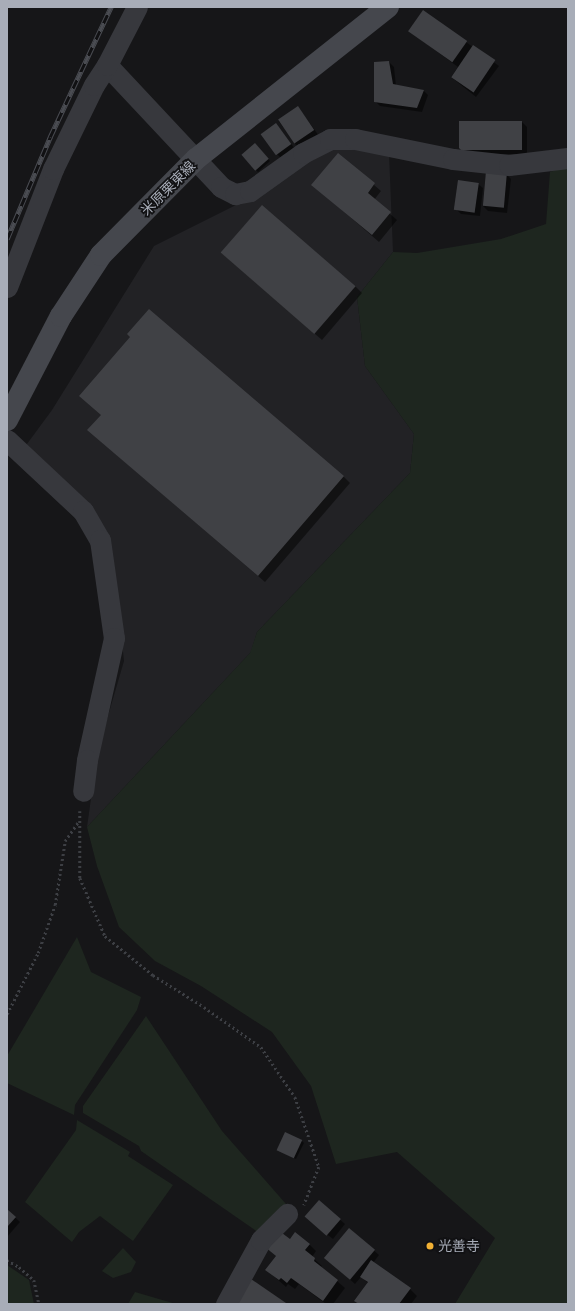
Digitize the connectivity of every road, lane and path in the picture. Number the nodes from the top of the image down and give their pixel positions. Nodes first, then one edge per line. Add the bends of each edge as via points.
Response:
1 (137, 7) edge
2 (388, 7) edge
3 (107, 65) junction
4 (568, 158) edge
5 (196, 159) junction
6 (7, 287) edge
7 (7, 420) edge
8 (7, 440) edge
9 (83, 790) joint
10 (79, 820) junction
11 (7, 1014) edge
12 (287, 1214) joint
13 (7, 1260) edge
14 (39, 1304) edge
15 (226, 1304) edge

1 - 3 street
2 - 5 main road, 米原栗東線
3 - 5 street
3 - 6 street via 94,85 53,169
4 - 5 street via 508,165 453,159 355,139 330,139 302,153 250,191 235,194 221,187
5 - 7 main road, 米原栗東線 via 101,255 61,316
8 - 9 street via 83,511 100,540 114,638 87,760
9 - 10 path
10 - 11 path via 64,840 55,905 38,953
10 - 12 path via 80,878 105,936 153,975 261,1047 294,1096 319,1168 303,1208
12 - 15 street via 261,1240
13 - 14 path via 34,1280

